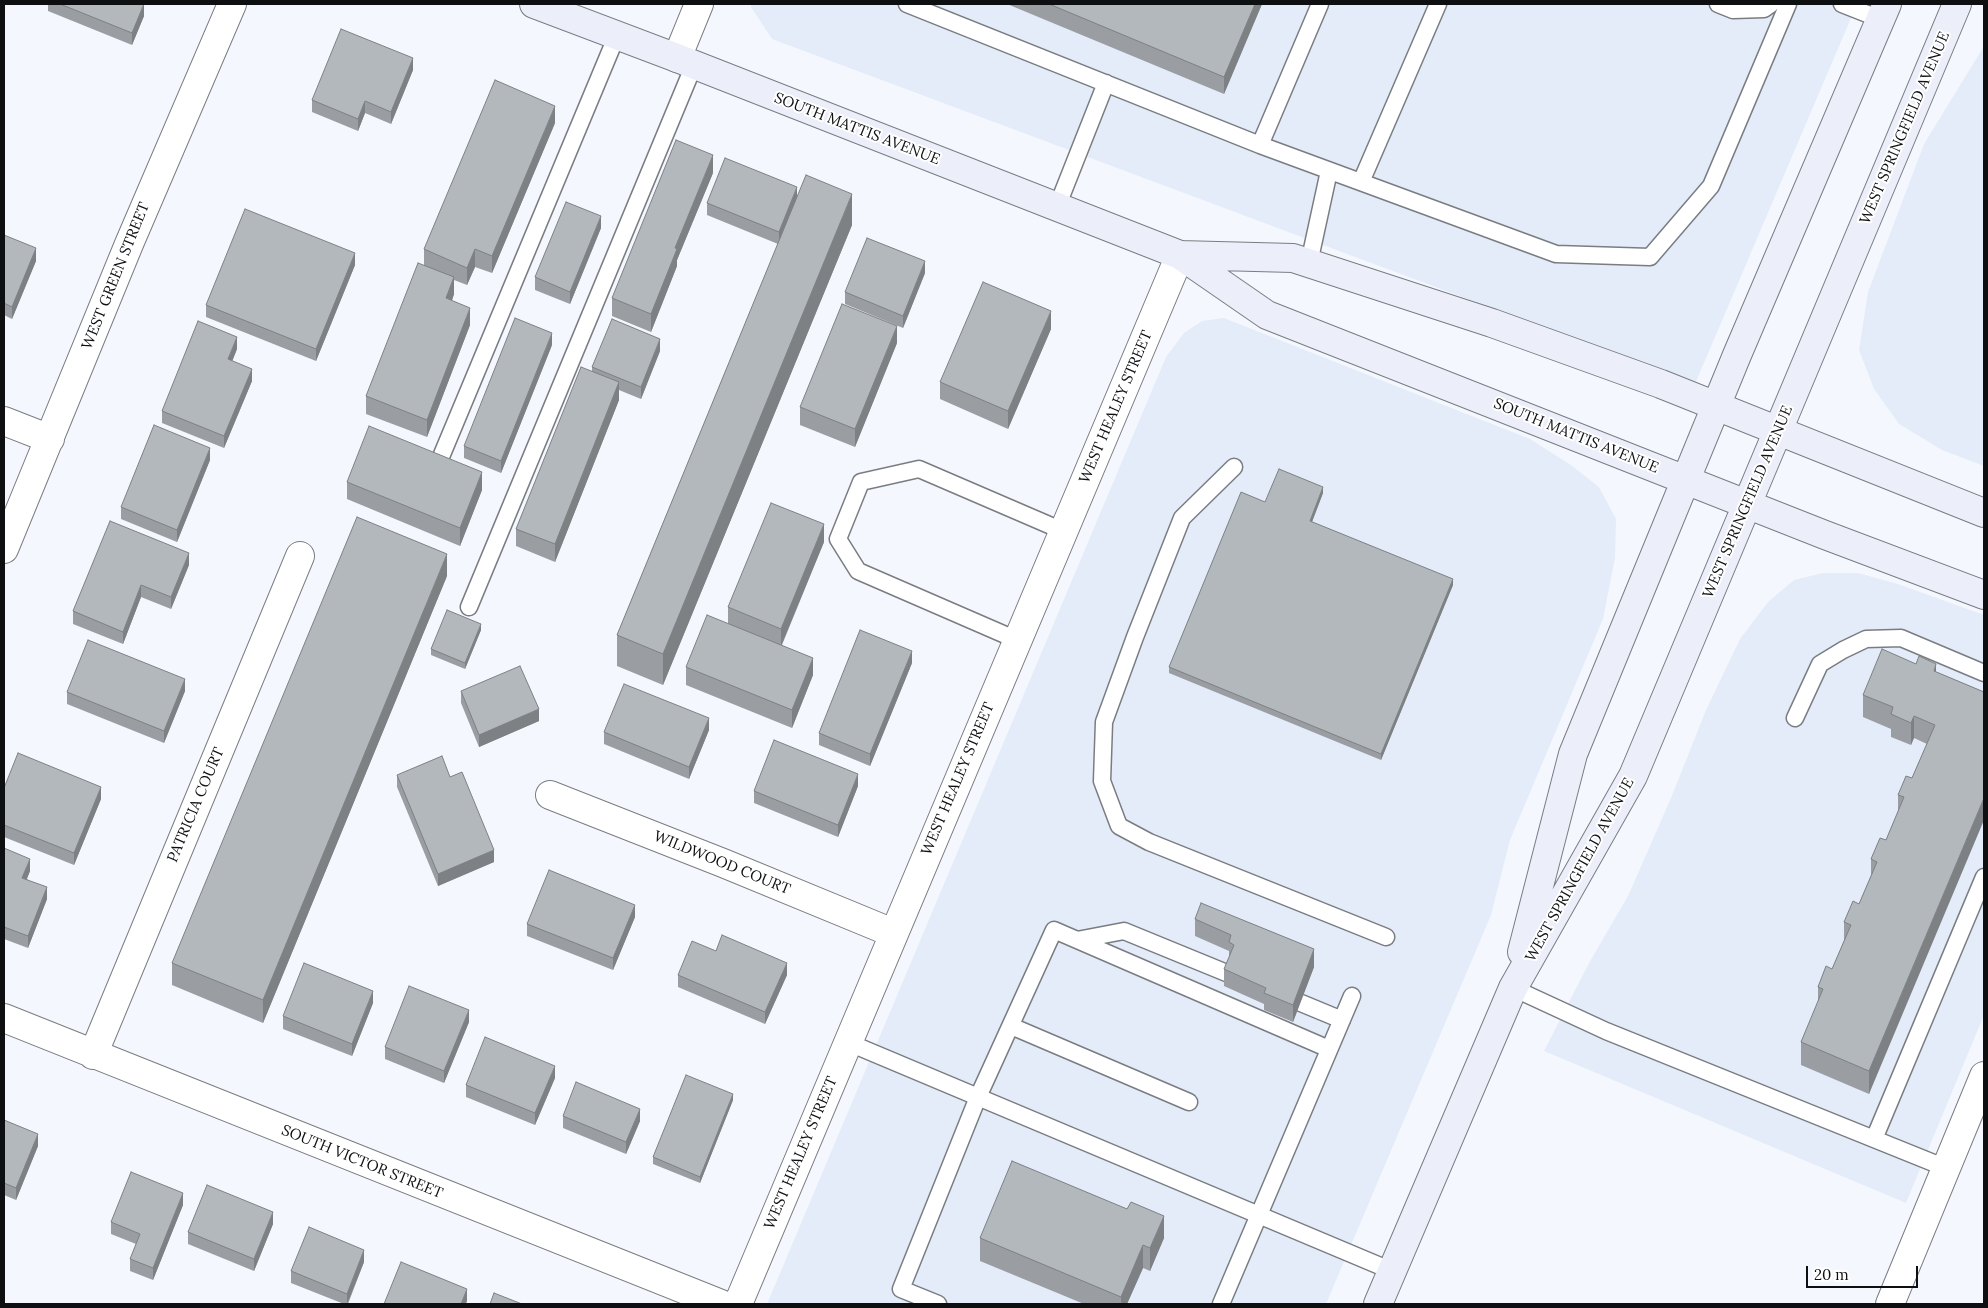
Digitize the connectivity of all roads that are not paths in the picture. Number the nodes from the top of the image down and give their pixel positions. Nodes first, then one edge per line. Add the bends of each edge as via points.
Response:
1 (232, 4) edge
2 (534, 4) edge
3 (699, 4) edge
4 (907, 4) edge
5 (1320, 4) edge
6 (1438, 4) edge
7 (1718, 4) edge
8 (1771, 4) edge
9 (1788, 4) edge
10 (1842, 4) edge
11 (1957, 4) edge
12 (566, 9) edge
13 (1883, 12) edge
14 (617, 35) junction
15 (685, 61) junction
16 (1106, 83) junction
17 (1260, 145) junction
18 (1329, 171) junction
19 (1361, 182) junction
20 (1057, 207) junction
21 (1180, 255) junction
22 (1309, 263) junction
23 (1716, 407) junction
24 (4, 421) edge
25 (1777, 432) junction
26 (50, 439) junction
27 (438, 464) edge
28 (1234, 468) dead end
29 (1686, 480) junction
30 (1747, 503) junction
31 (1984, 513) edge
32 (1063, 531) junction
33 (4, 549) edge
34 (300, 556) dead end
35 (1984, 595) edge
36 (469, 607) dead end
37 (1017, 640) junction
38 (1984, 673) edge
39 (1795, 718) dead end
40 (550, 795) dead end
41 (1984, 877) edge
42 (893, 933) junction
43 (1386, 937) dead end
44 (1077, 940) junction
45 (1229, 974) edge
46 (1513, 988) junction
47 (1352, 996) dead end
48 (1300, 1003) edge
49 (4, 1018) edge
50 (1342, 1020) junction
51 (1011, 1026) junction
52 (848, 1042) junction
53 (1329, 1049) junction
54 (93, 1055) junction
55 (1984, 1076) edge
56 (978, 1097) junction
57 (1189, 1102) dead end
58 (1874, 1139) junction
59 (1946, 1168) junction
60 (1259, 1215) junction
61 (1392, 1271) junction
62 (721, 1304) edge
63 (738, 1304) edge
64 (938, 1304) edge
65 (1221, 1304) edge
66 (1378, 1304) edge
67 (1890, 1304) edge

1 - 26 street, WEST GREEN STREET
2 - 12 main road, SOUTH MATTIS AVENUE
3 - 15 street
4 - 16 lane
5 - 17 lane
6 - 19 lane
7 - 8 lane via 1733,10 1764,9
9 - 19 lane via 1712,186 1650,257 1556,254
10 - 13 lane
11 - 25 main road, WEST SPRINGFIELD AVENUE
12 - 14 main road, SOUTH MATTIS AVENUE
13 - 23 main road, WEST SPRINGFIELD AVENUE
14 - 15 main road, SOUTH MATTIS AVENUE
14 - 27 lane
15 - 20 main road, SOUTH MATTIS AVENUE
15 - 36 lane
16 - 17 lane
16 - 20 lane
17 - 18 lane
18 - 19 lane
18 - 22 lane
20 - 21 main road, SOUTH MATTIS AVENUE
21 - 22 main road, SOUTH MATTIS AVENUE via 1293,258
21 - 29 main road, SOUTH MATTIS AVENUE via 1267,315
21 - 32 street, WEST HEALEY STREET
22 - 23 main road, SOUTH MATTIS AVENUE via 1492,323
23 - 25 main road, SOUTH MATTIS AVENUE
23 - 29 main road, WEST SPRINGFIELD AVENUE
24 - 26 street
25 - 30 main road, WEST SPRINGFIELD AVENUE
25 - 31 main road, SOUTH MATTIS AVENUE
26 - 33 street, WEST GREEN STREET
28 - 43 lane via 1182,518 1104,722 1102,781 1119,826 1150,842
29 - 30 main road, SOUTH MATTIS AVENUE
29 - 46 main road, WEST SPRINGFIELD AVENUE via 1573,754
30 - 35 main road, SOUTH MATTIS AVENUE
30 - 46 main road, WEST SPRINGFIELD AVENUE via 1633,776
32 - 37 street, WEST HEALEY STREET
32 - 37 lane via 919,469 861,482 838,539 858,571
34 - 54 street, PATRICIA COURT
37 - 42 street, WEST HEALEY STREET
38 - 39 lane via 1901,638 1866,639 1820,664
40 - 42 street, WILDWOOD COURT
41 - 58 lane
42 - 52 street, WEST HEALEY STREET
44 - 45 lane via 1124,931
44 - 51 lane via 1054,930
44 - 53 lane
46 - 58 lane via 1606,1031
46 - 61 main road, WEST SPRINGFIELD AVENUE
47 - 50 lane
48 - 50 lane
49 - 54 street, SOUTH VICTOR STREET
50 - 53 lane
51 - 56 lane
51 - 57 lane
52 - 56 lane
52 - 63 street, WEST HEALEY STREET
53 - 60 lane
54 - 62 street, SOUTH VICTOR STREET
55 - 59 street
56 - 60 lane
56 - 64 lane via 901,1289
58 - 59 lane
59 - 67 street
60 - 61 lane
60 - 65 lane
61 - 66 main road, WEST SPRINGFIELD AVENUE

